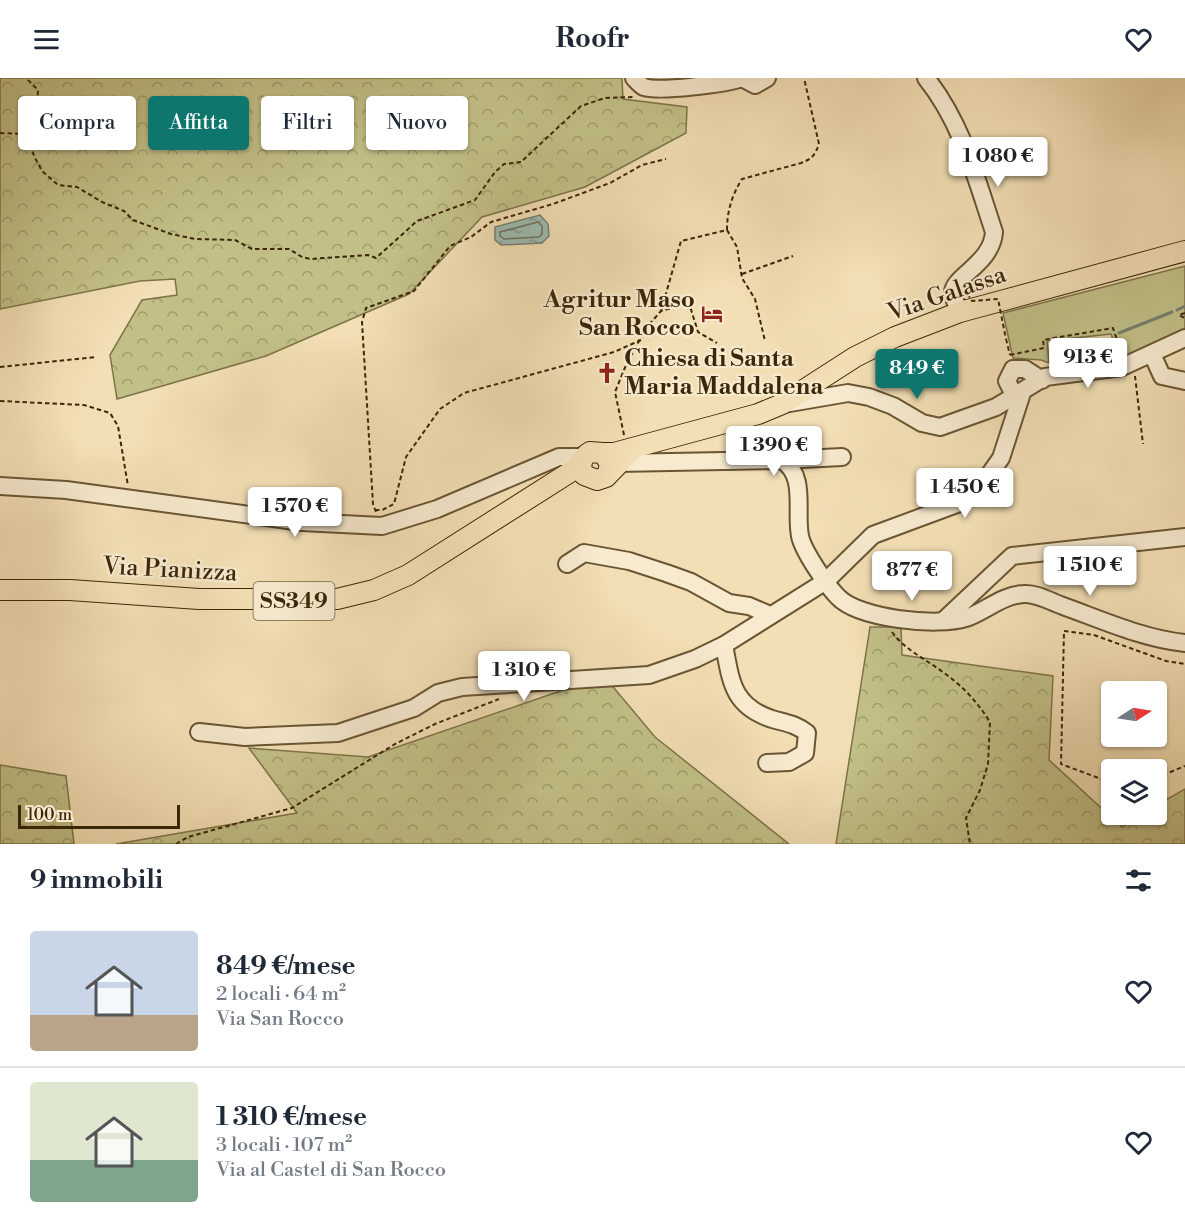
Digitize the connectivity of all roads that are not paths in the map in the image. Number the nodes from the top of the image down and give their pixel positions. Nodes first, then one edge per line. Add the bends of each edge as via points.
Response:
1 (742, 78) edge
2 (767, 78) edge
3 (926, 78) edge
4 (638, 82) edge
5 (1185, 251) edge
6 (960, 312) junction
7 (1185, 338) edge
8 (1152, 354) junction
9 (1126, 364) junction
10 (1165, 378) junction
11 (1042, 380) junction
12 (1185, 381) edge
13 (1020, 394) junction
14 (782, 404) junction
15 (625, 456) junction
16 (842, 457) dead end
17 (782, 460) junction
18 (584, 466) junction
19 (0, 486) edge
20 (1185, 537) edge
21 (567, 564) dead end
22 (826, 581) junction
23 (0, 590) edge
24 (770, 615) junction
25 (943, 621) junction
26 (1185, 643) edge
27 (724, 645) junction
28 (200, 732) dead end
29 (767, 763) dead end

1 - 2 street via 754,85
1 - 4 street via 687,87
3 - 6 street via 956,125 994,232 991,247 976,268 953,287
5 - 6 main road, Via Galassa
6 - 14 main road, Via Galassa via 855,357
7 - 8 street
8 - 9 street
8 - 10 street
9 - 10 street
9 - 11 street
10 - 12 street
11 - 13 street
11 - 13 street via 1025,369 1013,369 1007,381 1012,391
13 - 14 street via 996,407 940,426 922,423 869,397 848,393
13 - 22 street via 1001,458 977,492 962,502 873,535
14 - 15 main road, Via Galassa
15 - 17 street
15 - 18 main road, Via Pianizza / SS349 via 590,452
15 - 18 main road, Via Pianizza / SS349 via 602,479
16 - 17 street
17 - 22 street via 792,466 796,476 800,537
18 - 19 street via 560,458 437,508 381,526 302,522 66,490
18 - 23 main road, Via Pianizza / SS349 via 408,575 374,590 337,599 199,599 70,590
20 - 25 street via 1012,556
21 - 24 street via 584,553 629,561 691,582 729,603
22 - 24 street
22 - 25 street via 849,605 879,615
24 - 27 street
25 - 26 street via 972,616 1010,596 1033,595 1144,634
27 - 28 street via 650,675 462,687 338,733 246,737
27 - 29 street via 734,691 750,710 798,725 807,733 805,753 789,762

